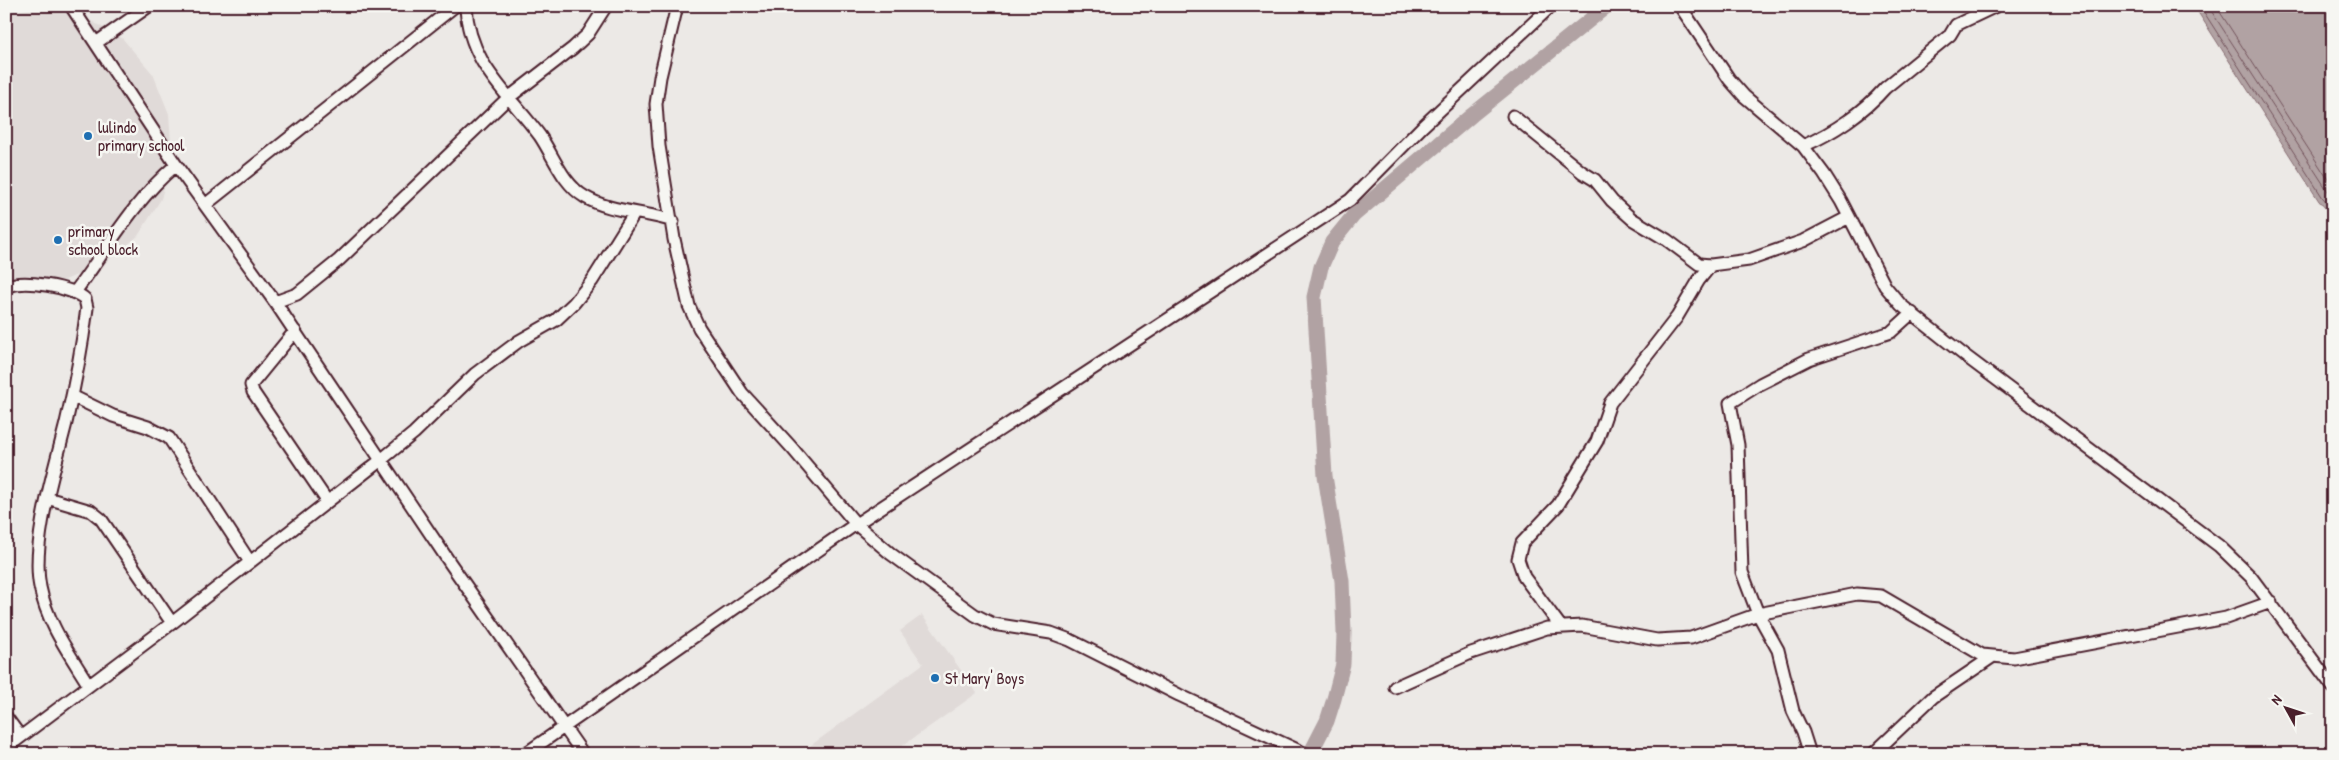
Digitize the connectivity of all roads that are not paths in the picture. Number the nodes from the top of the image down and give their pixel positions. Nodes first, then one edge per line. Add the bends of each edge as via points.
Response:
1 (71, 6) edge
2 (149, 6) edge
3 (455, 6) edge
4 (466, 6) edge
5 (606, 6) edge
6 (677, 6) edge
7 (1551, 6) edge
8 (1680, 6) edge
9 (1996, 6) edge
10 (96, 43) junction
11 (507, 99) junction
12 (1513, 116) dead end
13 (1803, 146) junction
14 (176, 165) junction
15 (205, 205) junction
16 (634, 214) junction
17 (1849, 217) junction
18 (673, 221) junction
19 (1711, 266) junction
20 (6, 287) edge
21 (75, 292) junction
22 (275, 302) junction
23 (1912, 313) junction
24 (295, 331) junction
25 (72, 396) junction
26 (381, 460) junction
27 (47, 498) junction
28 (327, 501) junction
29 (856, 524) junction
30 (250, 562) junction
31 (2271, 602) junction
32 (1758, 614) junction
33 (172, 623) junction
34 (1561, 627) junction
35 (1992, 657) junction
36 (88, 684) junction
37 (2333, 687) edge
38 (1395, 688) dead end
39 (6, 717) edge
40 (565, 726) junction
41 (20, 736) junction
42 (6, 748) edge
43 (525, 754) edge
44 (583, 754) edge
45 (1306, 754) edge
46 (1810, 754) edge
47 (1873, 754) edge

1 - 10 street
2 - 10 street
3 - 15 street
4 - 11 street via 467,28 493,80
5 - 11 street via 588,34
6 - 18 street via 656,104 659,146
7 - 29 street via 1423,126 1350,200
8 - 13 street via 1739,90
9 - 13 street via 1956,25 1950,35 1877,98
10 - 14 street
11 - 16 street via 537,132 574,189 596,202
11 - 22 street via 339,260 297,294
12 - 19 street via 1595,180 1632,219 1699,264
13 - 17 street
14 - 15 street
14 - 21 street via 152,187 128,217
15 - 22 street
16 - 18 street via 654,214
16 - 26 street via 592,281 574,303 556,320 519,341 476,374
17 - 19 street via 1803,241 1749,260
17 - 23 street via 1885,286
18 - 29 street via 689,306 699,328 742,393
19 - 34 street via 1677,317 1610,403 1597,441 1558,505 1522,543 1518,559 1524,577
20 - 21 street via 19,282
21 - 25 street via 85,299 87,308
22 - 24 street
23 - 31 street via 2219,546
23 - 32 street via 1891,332 1809,359 1730,403 1738,445 1742,572
24 - 26 street
24 - 28 street via 251,384 253,392
25 - 27 street
25 - 30 street via 169,438
26 - 28 street
26 - 40 street
27 - 33 street via 91,511 101,519
27 - 36 street via 38,563 39,585 51,623
28 - 30 street
29 - 40 street
29 - 45 street via 917,574 975,615 993,624 1051,633 1070,640
30 - 33 street
31 - 35 street via 2226,618 2144,635 2014,658
31 - 37 street
32 - 34 street via 1691,638 1657,640 1594,627
32 - 35 street via 1857,594 1881,596 1982,655
32 - 46 street via 1778,650 1793,711
33 - 36 street
34 - 38 street via 1501,642
35 - 47 street via 1933,696
36 - 41 street
39 - 41 street
40 - 43 street
40 - 44 street
41 - 42 street

